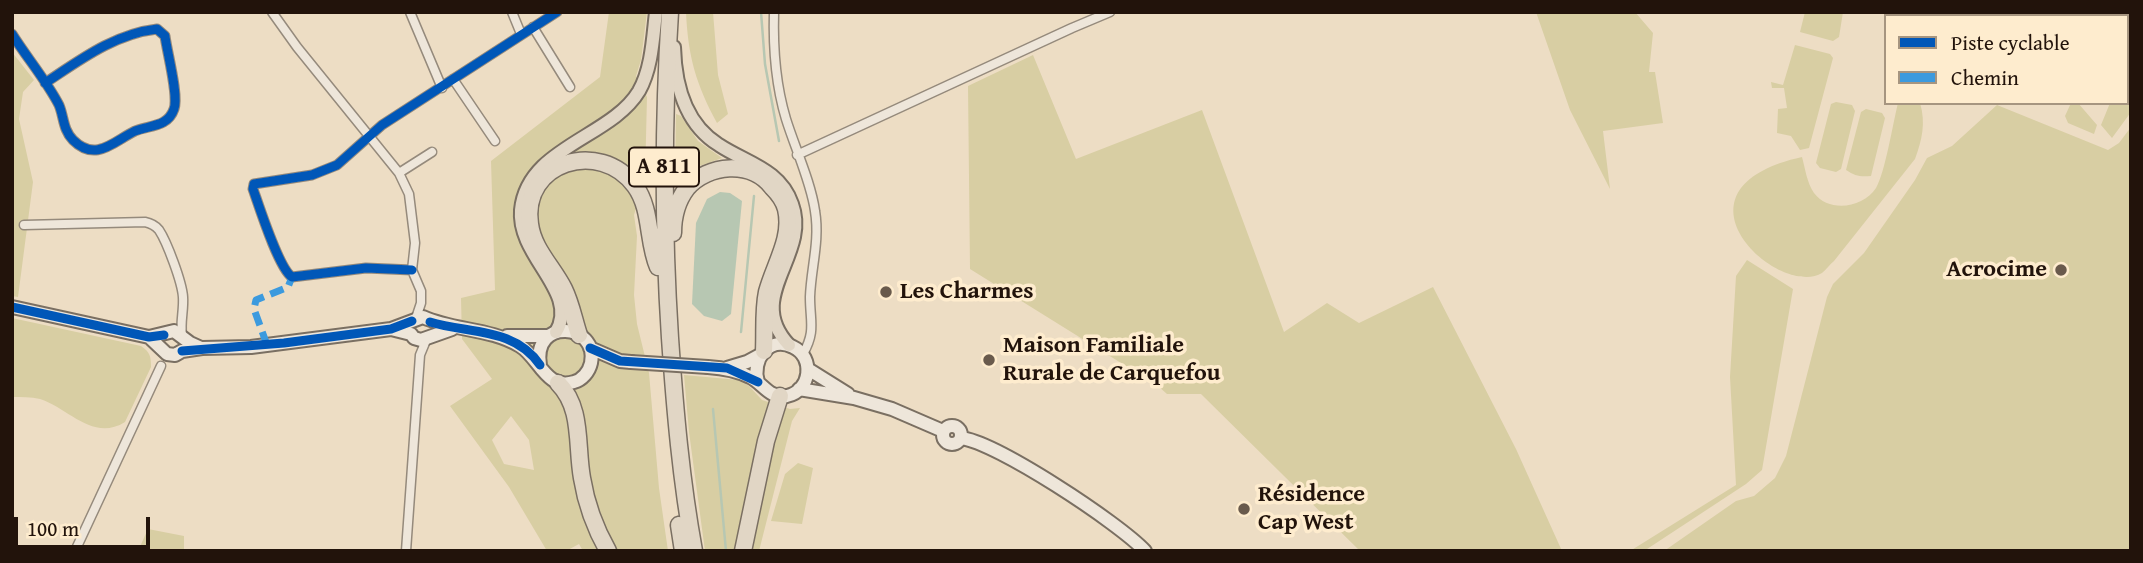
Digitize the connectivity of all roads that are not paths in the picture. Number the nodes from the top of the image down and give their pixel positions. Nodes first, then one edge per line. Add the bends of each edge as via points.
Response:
1 (272, 12) edge
2 (410, 12) edge
3 (512, 12) edge
4 (557, 12) edge
5 (656, 12) edge
6 (663, 12) edge
7 (672, 12) edge
8 (774, 12) edge
9 (1110, 12) edge
10 (533, 27) junction
11 (12, 34) edge
12 (521, 34) junction
13 (453, 79) junction
14 (45, 83) junction
15 (442, 88) junction
16 (570, 88) dead end
17 (370, 136) junction
18 (495, 141) dead end
19 (432, 152) dead end
20 (797, 155) junction
21 (399, 173) junction
22 (24, 225) dead end
23 (658, 267) junction
24 (412, 270) junction
25 (12, 307) edge
26 (669, 323) junction
27 (421, 328) junction
28 (552, 334) junction
29 (579, 335) junction
30 (503, 337) junction
31 (172, 343) junction
32 (789, 345) junction
33 (590, 348) junction
34 (762, 353) junction
35 (803, 354) junction
36 (625, 361) junction
37 (540, 365) junction
38 (727, 368) junction
39 (589, 369) junction
40 (808, 369) junction
41 (758, 382) junction
42 (558, 383) junction
43 (799, 389) junction
44 (780, 396) junction
45 (854, 398) junction
46 (75, 551) edge
47 (407, 551) edge
48 (608, 551) edge
49 (683, 551) edge
50 (694, 551) edge
51 (743, 551) edge
52 (1145, 551) edge

1 - 17 street
2 - 15 street
3 - 12 street
4 - 10 street
5 - 28 main road via 640,90 612,119 541,169 521,208 526,241 561,301 561,323
6 - 23 highway, A 811
7 - 26 highway, A 811 via 664,164
7 - 32 main road via 676,68 691,117 720,146 770,173 785,188 793,206 795,234 773,307 774,325
8 - 20 street via 779,87
9 - 20 street
10 - 12 street
10 - 16 street
11 - 14 street
12 - 13 street
13 - 15 street
13 - 18 street
14 - 14 street via 68,133 90,149 105,149 138,130 164,123 176,102 165,36 157,29 101,47
15 - 17 street
17 - 21 street
17 - 24 street via 337,165 312,175 262,181 253,189 292,277 366,268
19 - 21 street
20 - 35 street via 817,228 810,298 813,331
21 - 24 street via 409,194 415,243
22 - 31 street via 152,224 159,230 183,299
23 - 29 highway via 644,205 636,186 617,168 582,160 552,170 530,203 529,222 534,241 567,296
23 - 49 highway, A 811 via 669,439
24 - 27 street via 420,286
25 - 31 main road
26 - 34 highway via 678,205 698,178 713,171 744,169 769,182 786,209 785,244 767,292
26 - 50 highway, A 811 via 679,453
27 - 30 main road via 459,328
27 - 31 main road via 251,347
27 - 47 street
28 - 29 main road
28 - 30 main road
28 - 37 main road via 540,349
29 - 33 main road
30 - 37 main road
31 - 46 street
32 - 34 main road via 775,345
32 - 35 main road
33 - 36 main road
33 - 39 main road
34 - 38 main road
34 - 41 main road via 755,368
35 - 40 main road
36 - 38 main road, bridge
36 - 39 main road
37 - 42 main road
38 - 41 main road
39 - 42 main road via 580,380
40 - 43 main road
40 - 45 main road
41 - 44 main road
42 - 48 highway via 575,412 582,478 591,514
43 - 44 main road
43 - 45 main road
44 - 51 highway
45 - 52 main road via 943,431 947,443 961,438 977,441 1098,513

